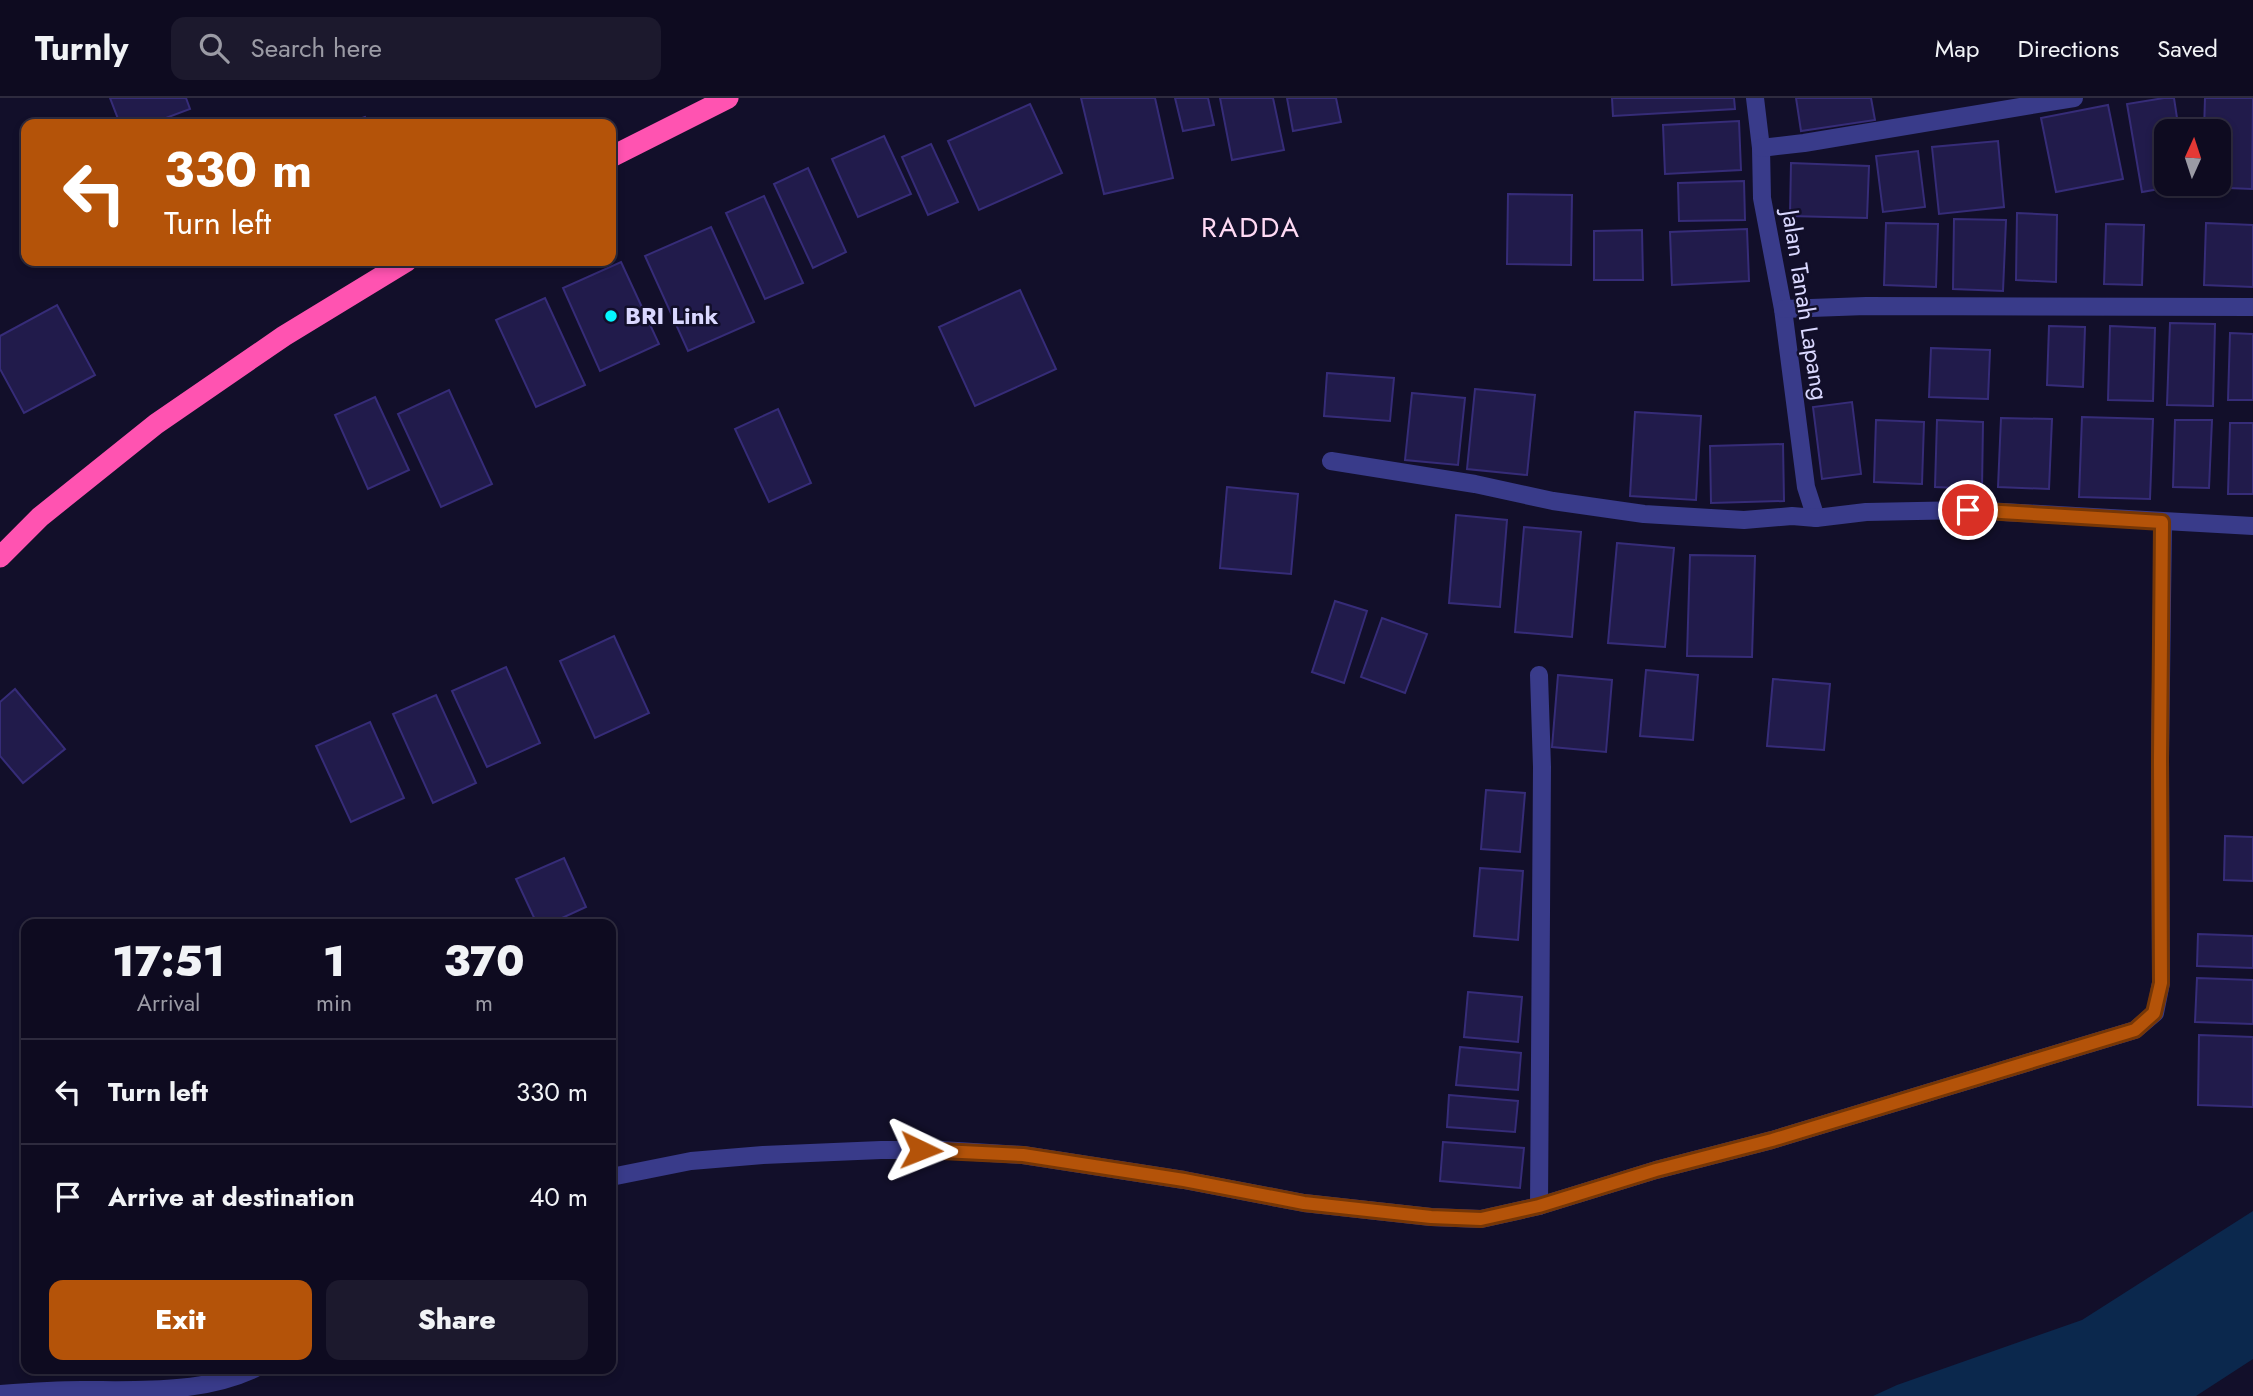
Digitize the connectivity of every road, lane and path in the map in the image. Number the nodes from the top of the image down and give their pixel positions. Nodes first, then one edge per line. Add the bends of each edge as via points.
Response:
1 (728, 98) edge
2 (1755, 98) edge
3 (2074, 98) edge
4 (1761, 148) junction
5 (616, 154) edge
6 (399, 266) edge
7 (2253, 307) edge
8 (1783, 309) junction
9 (1331, 461) dead end
10 (1816, 518) junction
11 (2162, 522) junction
12 (2253, 526) edge
13 (0, 557) edge
14 (1539, 676) dead end
15 (616, 1176) edge
16 (1539, 1206) junction
17 (237, 1374) edge
18 (0, 1394) edge

1 - 5 highway
2 - 4 street, Jalan Tanah Lapang
3 - 4 street
4 - 8 street, Jalan Tanah Lapang via 1762,198
6 - 13 highway via 192,398 40,517
7 - 8 street
8 - 10 street, Jalan Tanah Lapang via 1806,487
9 - 10 street via 1644,514 1744,520
10 - 11 street via 1968,510
11 - 12 street
11 - 16 street via 2161,983 2154,1013 2135,1030
14 - 16 street
15 - 16 street via 691,1161 763,1155 941,1150 1023,1155 1304,1203 1431,1217 1481,1219
17 - 18 street via 206,1384 139,1391

